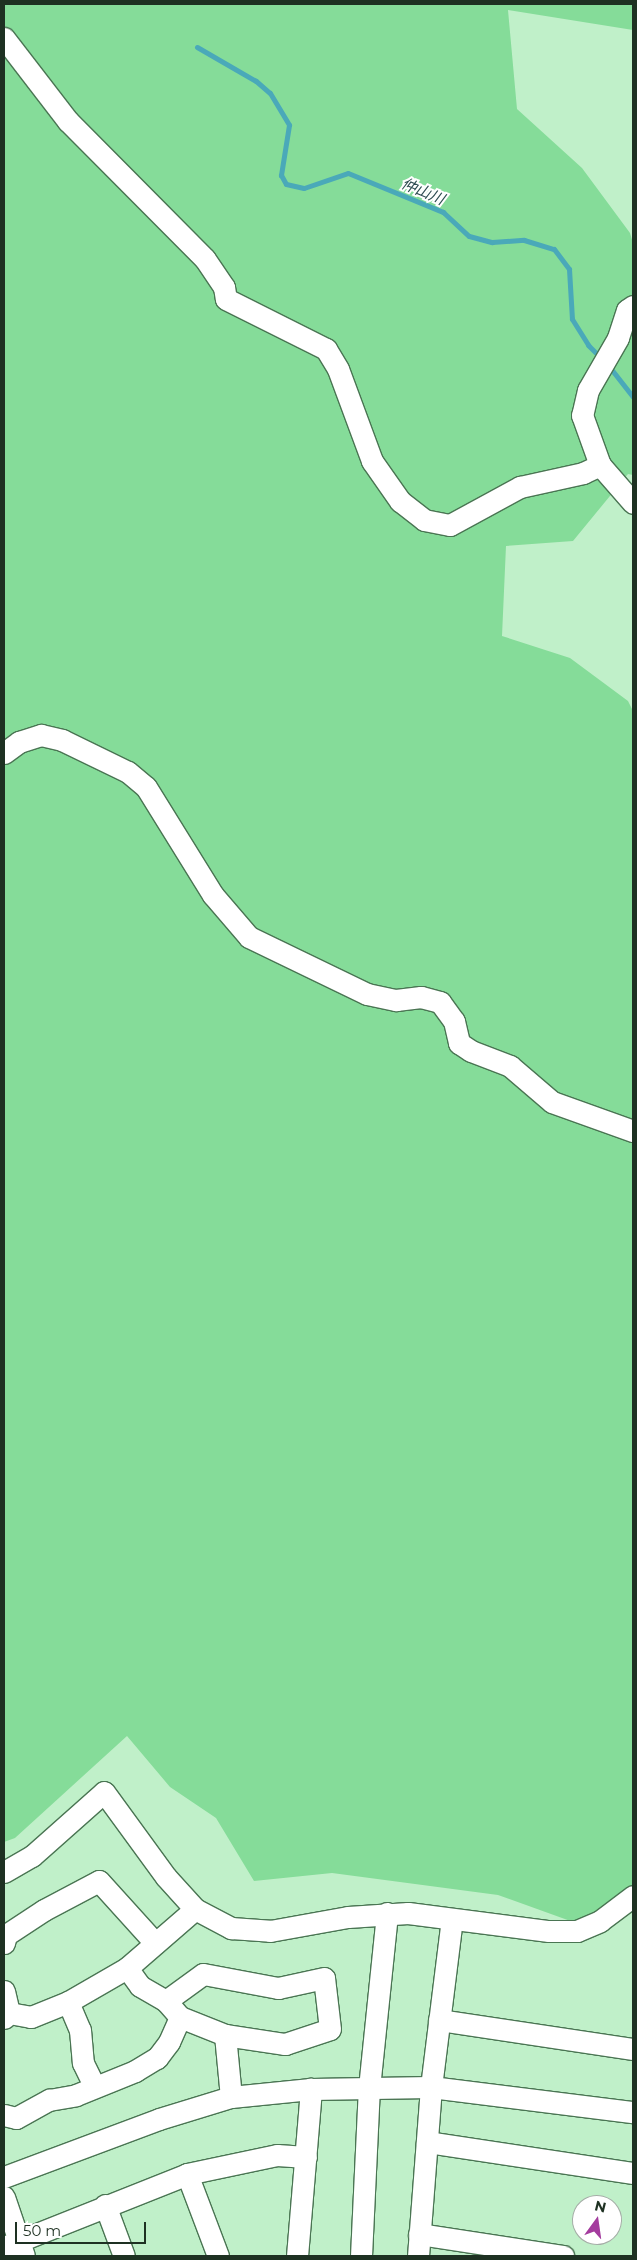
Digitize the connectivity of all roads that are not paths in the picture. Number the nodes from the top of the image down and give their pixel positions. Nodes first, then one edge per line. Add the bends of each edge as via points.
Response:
1 (4, 38) edge
2 (633, 306) edge
3 (600, 465) junction
4 (633, 503) edge
5 (4, 753) edge
6 (633, 1131) edge
7 (4, 1872) edge
8 (630, 1907) edge
9 (195, 1909) junction
10 (387, 1913) junction
11 (452, 1919) junction
12 (155, 1943) junction
13 (4, 1944) edge
14 (127, 1968) junction
15 (4, 1992) edge
16 (68, 2002) junction
17 (173, 2009) junction
18 (6, 2015) edge
19 (439, 2020) junction
20 (224, 2035) junction
21 (633, 2049) edge
22 (94, 2086) junction
23 (431, 2087) junction
24 (369, 2088) junction
25 (311, 2089) junction
26 (232, 2097) junction
27 (633, 2112) edge
28 (4, 2115) edge
29 (427, 2142) junction
30 (306, 2157) junction
31 (633, 2173) edge
32 (187, 2174) junction
33 (4, 2177) edge
34 (4, 2197) edge
35 (105, 2205) junction
36 (420, 2234) junction
37 (15, 2248) edge
38 (124, 2256) edge
39 (218, 2256) edge
40 (297, 2256) edge
41 (360, 2256) edge
42 (418, 2256) edge
43 (563, 2256) edge

1 - 3 street via 68,121 205,259 224,287 226,299 326,349 338,369 372,461 400,501 424,520 450,525 520,488
2 - 3 street via 627,310 618,338 588,390 582,415
3 - 4 street
5 - 6 street via 19,742 41,735 62,740 128,772 146,787 213,895 249,937 367,994 396,1000 421,997 440,1002 454,1021 460,1043 471,1051 510,1066 552,1102
7 - 9 street via 32,1856 104,1792 166,1877
8 - 11 street via 577,1932
9 - 10 street via 231,1928 270,1931
9 - 12 street
10 - 11 street
10 - 24 street
11 - 19 street
12 - 13 street via 100,1881 44,1910 6,1935
12 - 14 street
14 - 16 street
14 - 17 street via 140,1986
15 - 18 street
16 - 18 street via 31,2016
16 - 22 street via 80,2030 84,2063
17 - 20 street
17 - 20 street via 203,1974 278,1988 324,1978 330,2029 285,2044
17 - 22 street via 169,2042 157,2058 135,2071
19 - 21 street
19 - 23 street
20 - 26 street
22 - 28 street via 76,2095 49,2100 16,2118
23 - 24 street
23 - 27 street
23 - 29 street
24 - 25 street
24 - 41 street
25 - 26 street
25 - 30 street
26 - 33 street via 159,2119
29 - 31 street
29 - 36 street
30 - 32 street via 277,2155
30 - 40 street
32 - 35 street
32 - 39 street
34 - 37 street
35 - 37 street
35 - 38 street
36 - 42 street
36 - 43 street

